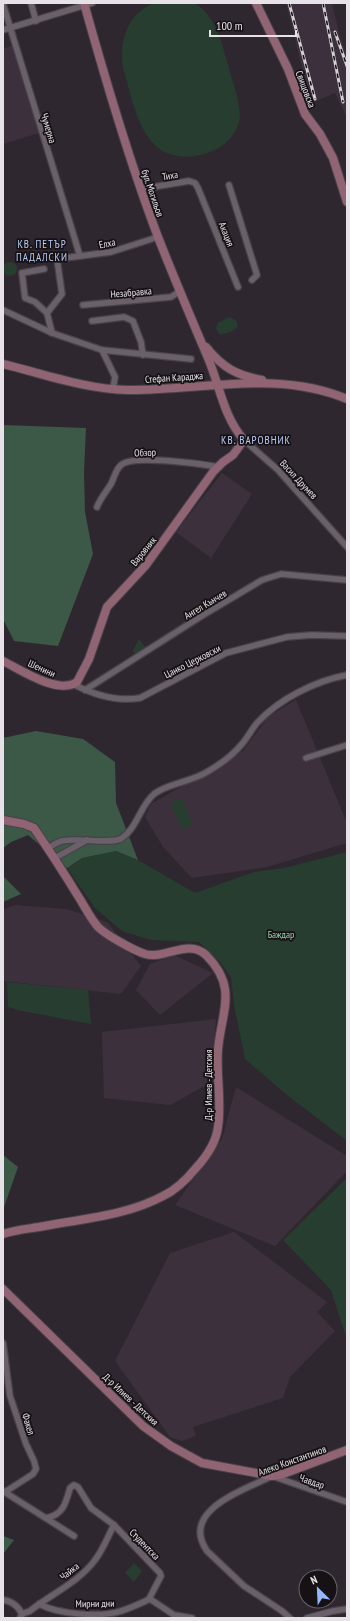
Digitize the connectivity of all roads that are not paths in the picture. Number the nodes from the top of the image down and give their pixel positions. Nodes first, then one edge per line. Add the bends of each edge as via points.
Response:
1 (31, 3) edge
2 (256, 3) edge
3 (3, 4) edge
4 (87, 4) edge
5 (36, 20) junction
6 (10, 28) junction
7 (3, 30) edge
8 (229, 186) dead end
9 (198, 188) joint
10 (141, 189) junction
11 (347, 202) edge
12 (158, 237) junction
13 (80, 256) junction
14 (44, 270) dead end
15 (252, 280) dead end
16 (238, 287) dead end
17 (180, 291) junction
18 (83, 305) dead end
19 (3, 310) edge
20 (47, 313) junction
21 (92, 321) dead end
22 (52, 332) junction
23 (201, 340) junction
24 (102, 350) junction
25 (143, 355) junction
26 (191, 359) dead end
27 (3, 364) edge
28 (217, 384) junction
29 (290, 384) junction
30 (114, 389) junction
31 (347, 399) edge
32 (244, 440) junction
33 (219, 467) junction
34 (97, 507) dead end
35 (347, 547) edge
36 (347, 580) edge
37 (347, 636) edge
38 (3, 659) edge
39 (347, 675) edge
40 (73, 684) junction
41 (85, 690) junction
42 (347, 744) edge
43 (306, 758) dead end
44 (3, 820) edge
45 (89, 839) junction
46 (48, 848) junction
47 (55, 858) junction
48 (3, 1234) edge
49 (3, 1289) edge
50 (3, 1343) edge
51 (347, 1450) edge
52 (272, 1476) junction
53 (4, 1491) edge
54 (347, 1502) edge
55 (46, 1518) junction
56 (114, 1525) junction
57 (74, 1536) dead end
58 (150, 1599) junction
59 (3, 1600) edge
60 (39, 1604) junction
61 (347, 1609) edge
62 (21, 1616) edge
63 (192, 1618) edge
64 (290, 1618) edge
65 (307, 1618) edge

1 - 5 street
2 - 11 street, Свищовска via 288,69 305,114 320,134 332,158
3 - 6 street, Чумерна
4 - 5 street
4 - 10 street, бул. Могильов via 113,103
5 - 6 street
6 - 7 street
6 - 13 street, Чумерна
8 - 15 street, Акация via 257,275
9 - 10 street, Тиха via 195,183 189,181
9 - 16 street, Акация
10 - 12 street, бул. Могильов
12 - 13 street, Елха via 111,252
12 - 17 street, бул. Могильов
13 - 20 street, Елха via 57,259 62,294
14 - 20 street via 22,273 25,298 35,302
17 - 18 street, Незабравка via 171,297
17 - 23 street, бул. Могильов
19 - 22 street
20 - 22 street
21 - 25 street via 124,317 133,320
22 - 24 street
23 - 28 street, бул. Могильов
23 - 29 street via 219,362 234,372 247,377
24 - 25 street
24 - 30 street via 115,377
25 - 26 street
27 - 30 street, Стефан Караджа
28 - 29 street, Стефан Караджа
28 - 30 street, Стефан Караджа
28 - 32 street, Васил Друмев via 235,430
29 - 31 street, Стефан Караджа via 325,391
32 - 33 street, Варовник via 233,455
32 - 35 street, Васил Друмев via 278,470
33 - 34 street, Обзор via 173,461 123,463
33 - 40 street, Варовник via 146,565 107,607 89,659 80,677
36 - 41 street, Ангел Кънчев via 281,574 262,580
37 - 41 street, Цанко Церковски via 287,637 226,653 140,698 108,697
38 - 40 street, Шенини via 49,683 63,686
39 - 45 street via 305,688 266,715 239,747 212,769 155,794 123,838 113,841
40 - 41 street, Цанко Церковски
42 - 43 street
44 - 46 street, Д-р Илиев - Детския via 34,828
45 - 46 street via 62,841
45 - 47 street
46 - 47 street, Д-р Илиев - Детския
47 - 48 street, Д-р Илиев - Детския via 98,927 112,937 148,955 185,948 195,949 206,956 216,968 226,994 217,1064 220,1086 218,1129 211,1149 204,1159 183,1182 164,1196 127,1210
49 - 52 street, Д-р Илиев - Детския via 155,1436 202,1463
50 - 53 street, Факел via 10,1396 36,1469 33,1474
51 - 52 street, Алеко Константинов
52 - 54 street, Чавдар
52 - 64 street, Алеко Константинов via 216,1505 203,1520 200,1535 207,1551 244,1586
53 - 55 street
55 - 56 street via 57,1515 65,1505 70,1488 74,1485 78,1487 91,1508
55 - 57 street
56 - 58 street, Студентска via 160,1572 161,1576
56 - 60 street, Чайка via 92,1564
58 - 60 street, Мирни дни via 120,1611 104,1614 63,1612
58 - 63 street via 174,1615
59 - 62 street via 9,1600 15,1605
60 - 62 street, Чайка
61 - 65 street

